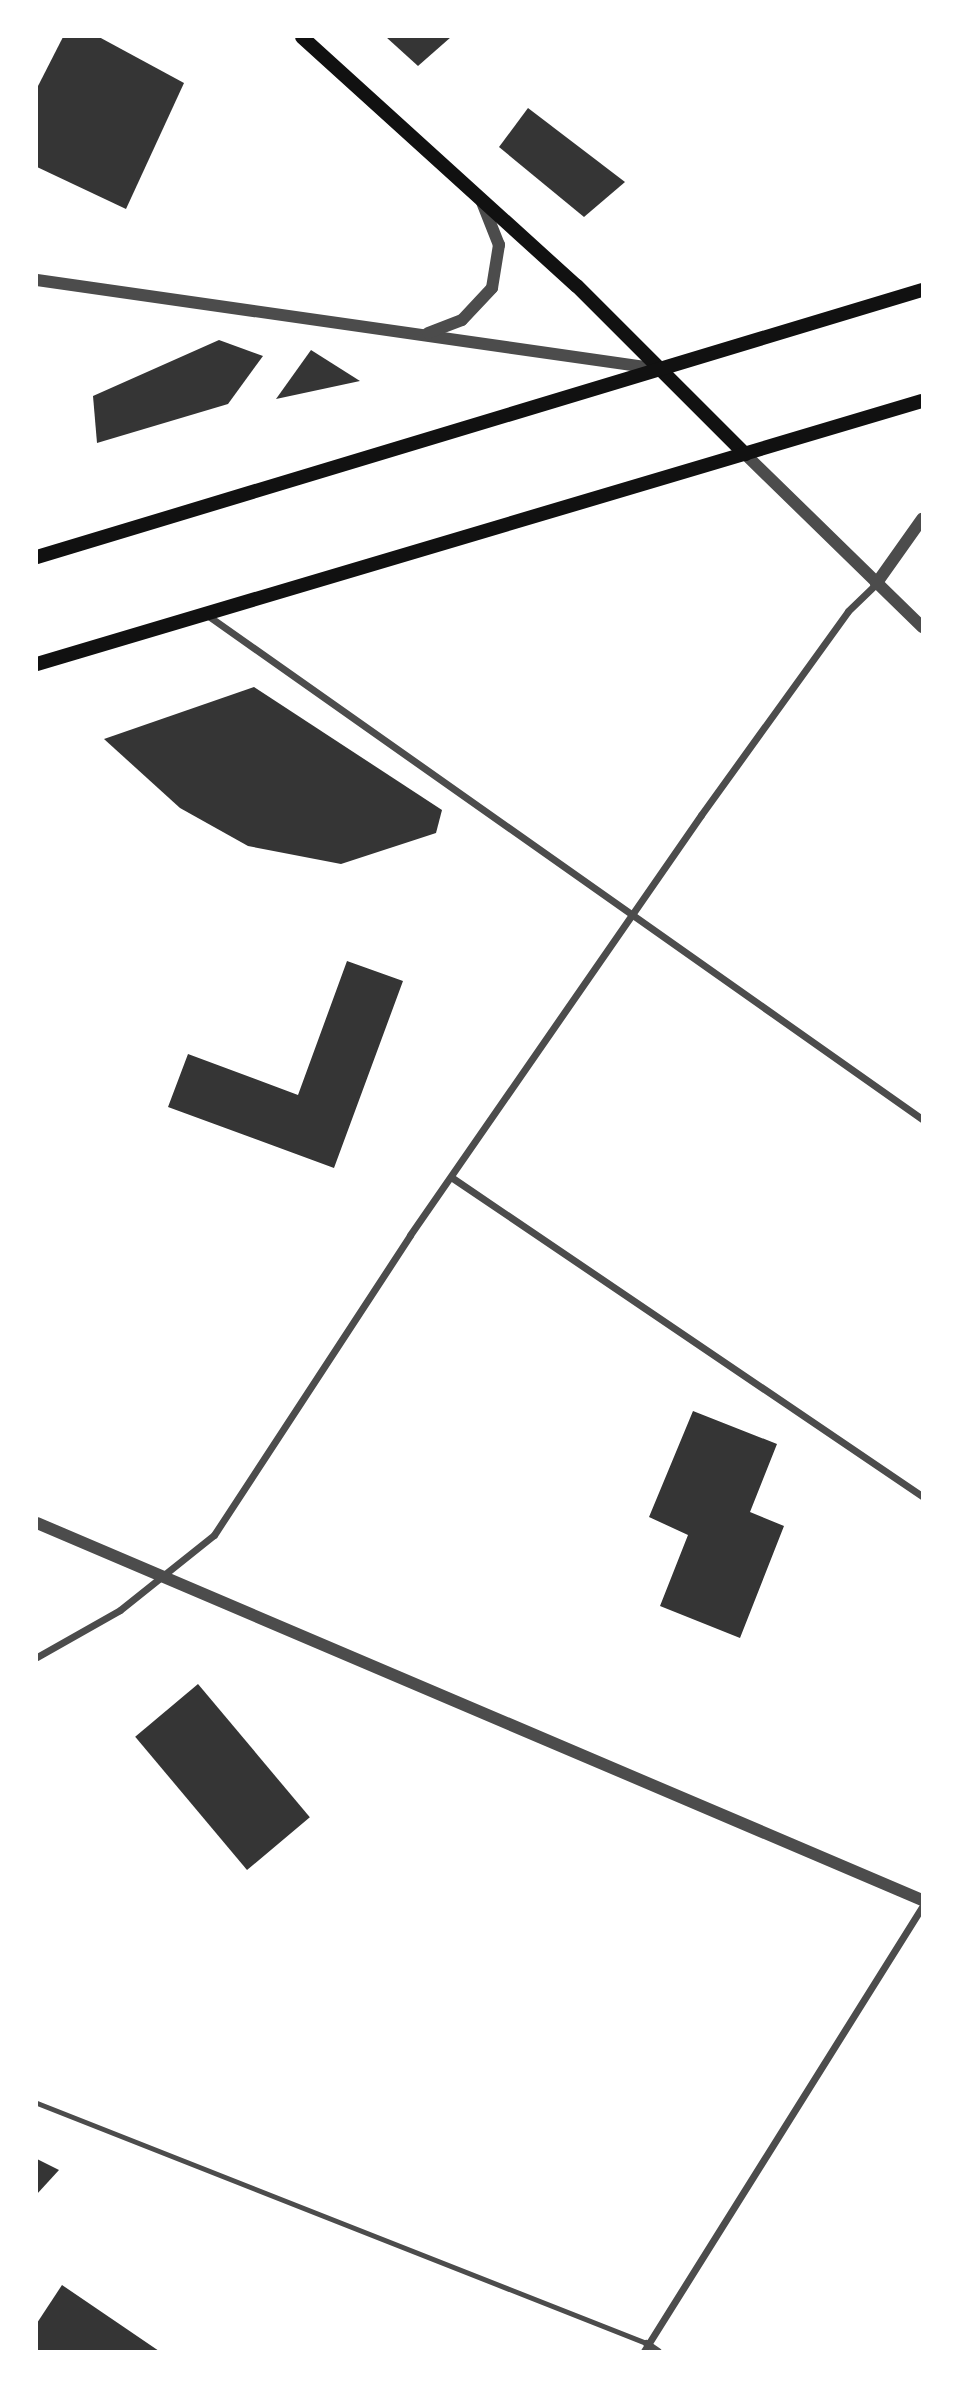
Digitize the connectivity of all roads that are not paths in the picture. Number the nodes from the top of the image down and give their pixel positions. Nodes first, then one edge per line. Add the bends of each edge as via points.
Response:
1 (302, 37) edge
2 (477, 193) junction
3 (37, 280) edge
4 (922, 290) edge
5 (423, 334) junction
6 (662, 369) junction
7 (922, 401) edge
8 (745, 454) junction
9 (922, 519) edge
10 (37, 556) edge
11 (876, 584) junction
12 (205, 614) junction
13 (922, 627) edge
14 (37, 664) edge
15 (633, 914) junction
16 (922, 1119) edge
17 (451, 1177) junction
18 (922, 1496) edge
19 (37, 1523) edge
20 (169, 1576) junction
21 (37, 1657) edge
22 (922, 1900) edge
23 (922, 1907) edge
24 (37, 2103) edge
25 (645, 2347) edge
26 (658, 2351) edge

1 - 2 main road
2 - 5 street via 499,245 492,288 462,320
2 - 6 main road
3 - 5 street
4 - 6 main road
5 - 6 street
6 - 8 main road
6 - 10 main road
7 - 8 main road
8 - 11 street
8 - 12 main road
9 - 11 street
11 - 13 street
11 - 15 street via 848,611
12 - 14 main road
12 - 15 street
15 - 16 street
15 - 17 street
17 - 18 street
17 - 20 street via 252,1484 214,1535
19 - 20 street
20 - 21 street
20 - 22 street
23 - 25 street
24 - 25 lane
25 - 26 street

